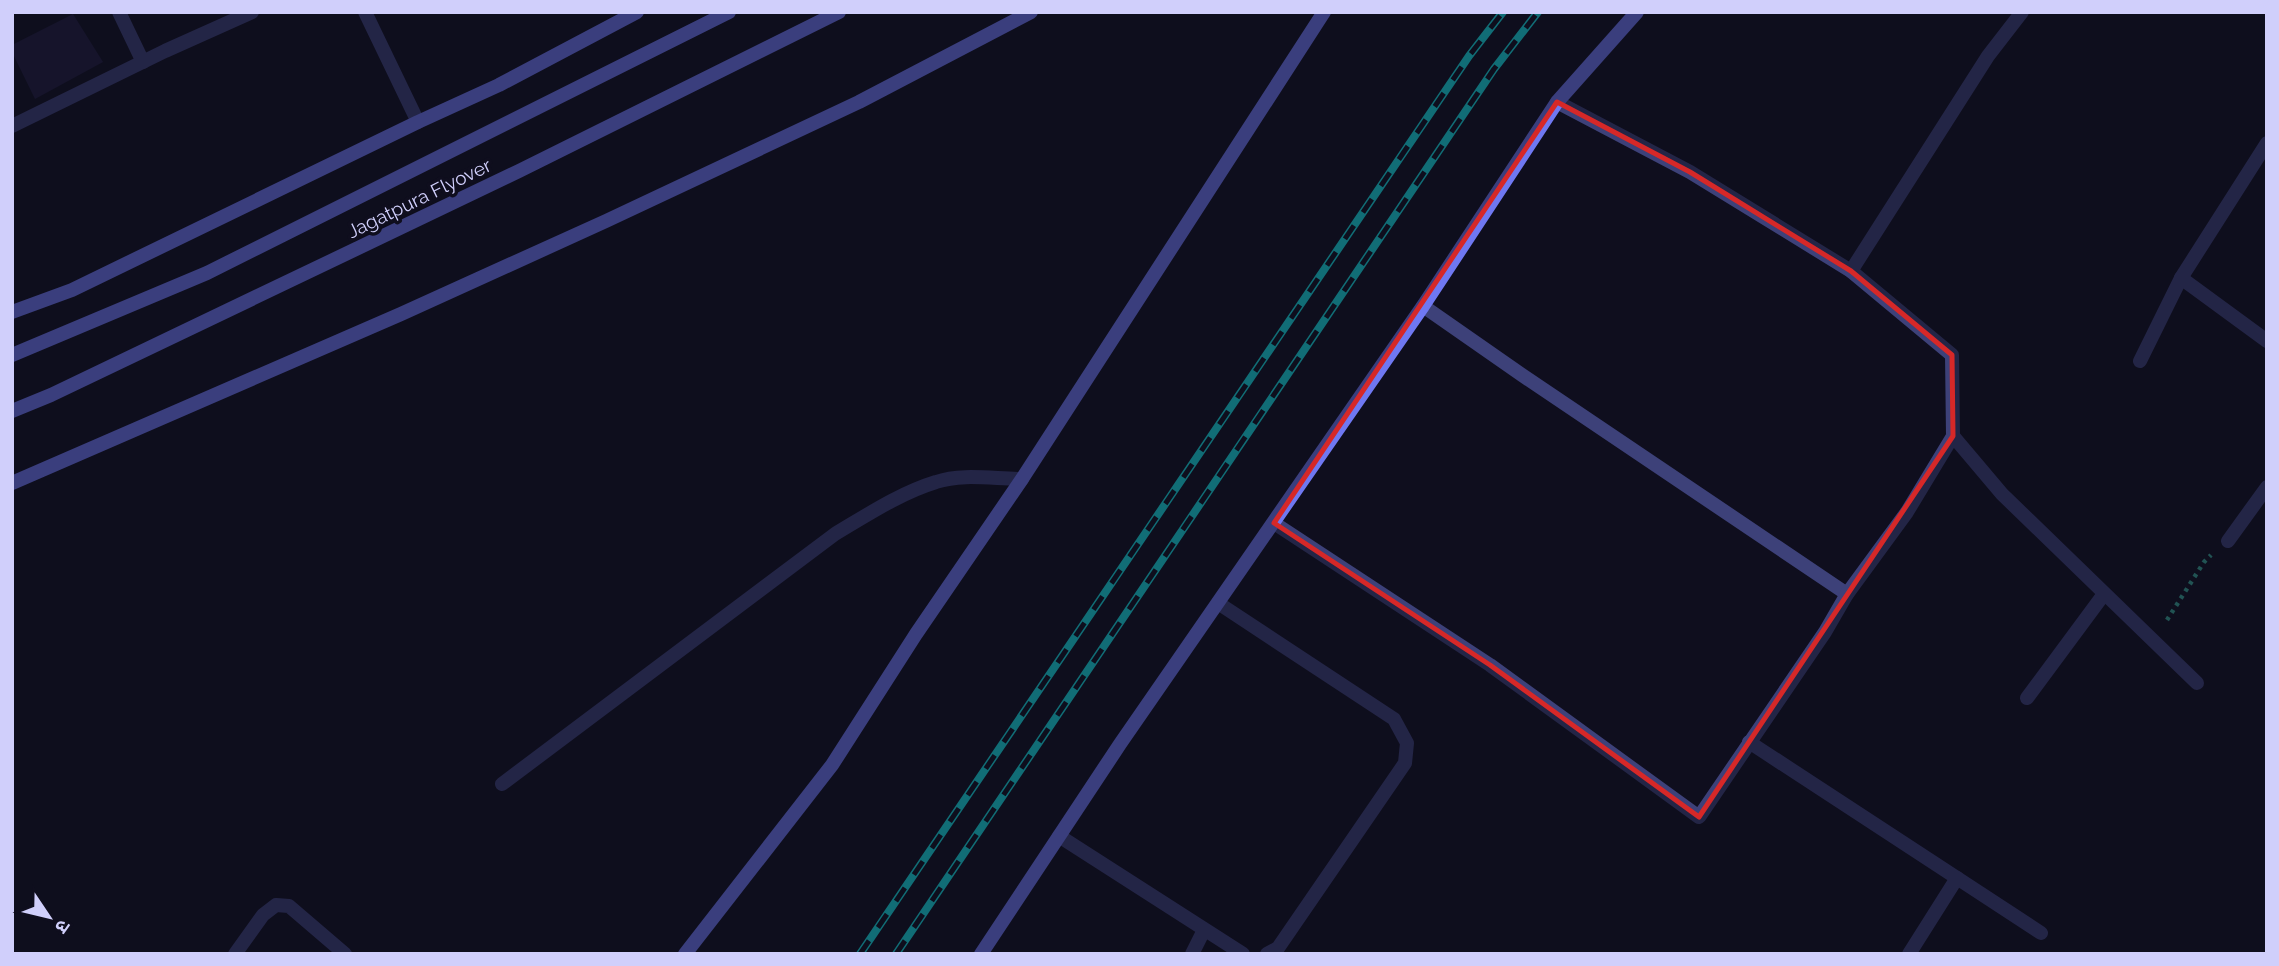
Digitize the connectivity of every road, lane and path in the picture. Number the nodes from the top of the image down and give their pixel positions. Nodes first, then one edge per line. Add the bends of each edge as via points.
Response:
1 (119, 12) edge
2 (252, 12) edge
3 (365, 12) edge
4 (637, 12) edge
5 (729, 12) edge
6 (839, 12) edge
7 (1031, 12) edge
8 (1324, 12) edge
9 (1637, 12) edge
10 (2022, 12) edge
11 (144, 62) junction
12 (1557, 102) junction
13 (418, 122) junction
14 (12, 126) edge
15 (2267, 144) edge
16 (1852, 271) junction
17 (2180, 278) junction
18 (1423, 306) junction
19 (12, 312) edge
20 (2267, 341) edge
21 (12, 355) edge
22 (2140, 361) dead end
23 (12, 411) edge
24 (1953, 436) junction
25 (1021, 479) junction
26 (12, 483) edge
27 (2267, 487) edge
28 (1274, 523) junction
29 (2228, 541) joint
30 (1847, 594) junction
31 (2104, 594) junction
32 (1219, 603) junction
33 (2151, 639) junction
34 (2197, 683) dead end
35 (2027, 698) dead end
36 (1749, 742) junction
37 (502, 784) dead end
38 (1059, 836) junction
39 (1957, 878) junction
40 (1204, 930) junction
41 (2041, 933) dead end
42 (235, 954) edge
43 (345, 954) edge
44 (685, 954) edge
45 (981, 954) edge
46 (1192, 954) edge
47 (1243, 954) edge
48 (1266, 954) edge
49 (1909, 954) edge

1 - 11 street
2 - 11 street
3 - 13 street
4 - 13 street
5 - 21 street, Jagatpura Flyover via 207,273
6 - 23 street, Jagatpura Flyover via 519,171
7 - 26 street via 859,102 607,221
8 - 25 street
9 - 12 street
10 - 16 street via 1988,56
11 - 14 street
12 - 16 street via 1690,172
12 - 18 street
13 - 19 street via 72,290
15 - 17 street
16 - 24 street via 1952,355
17 - 20 street
17 - 22 street
18 - 28 street
18 - 30 street
24 - 30 street
24 - 31 street via 2002,494
25 - 37 street via 937,481 859,519
25 - 44 street via 832,765
27 - 29 street
28 - 32 street
28 - 36 street via 1490,665 1699,817
29 - 33 path via 2204,562
30 - 36 street
31 - 33 street
31 - 35 street
32 - 38 street
32 - 48 street via 1394,719 1407,743 1405,763 1278,948
33 - 34 street
36 - 39 street
38 - 40 street
38 - 45 street
39 - 41 street
39 - 49 street
40 - 46 street
40 - 47 street
42 - 43 street via 263,915 276,905 289,906

